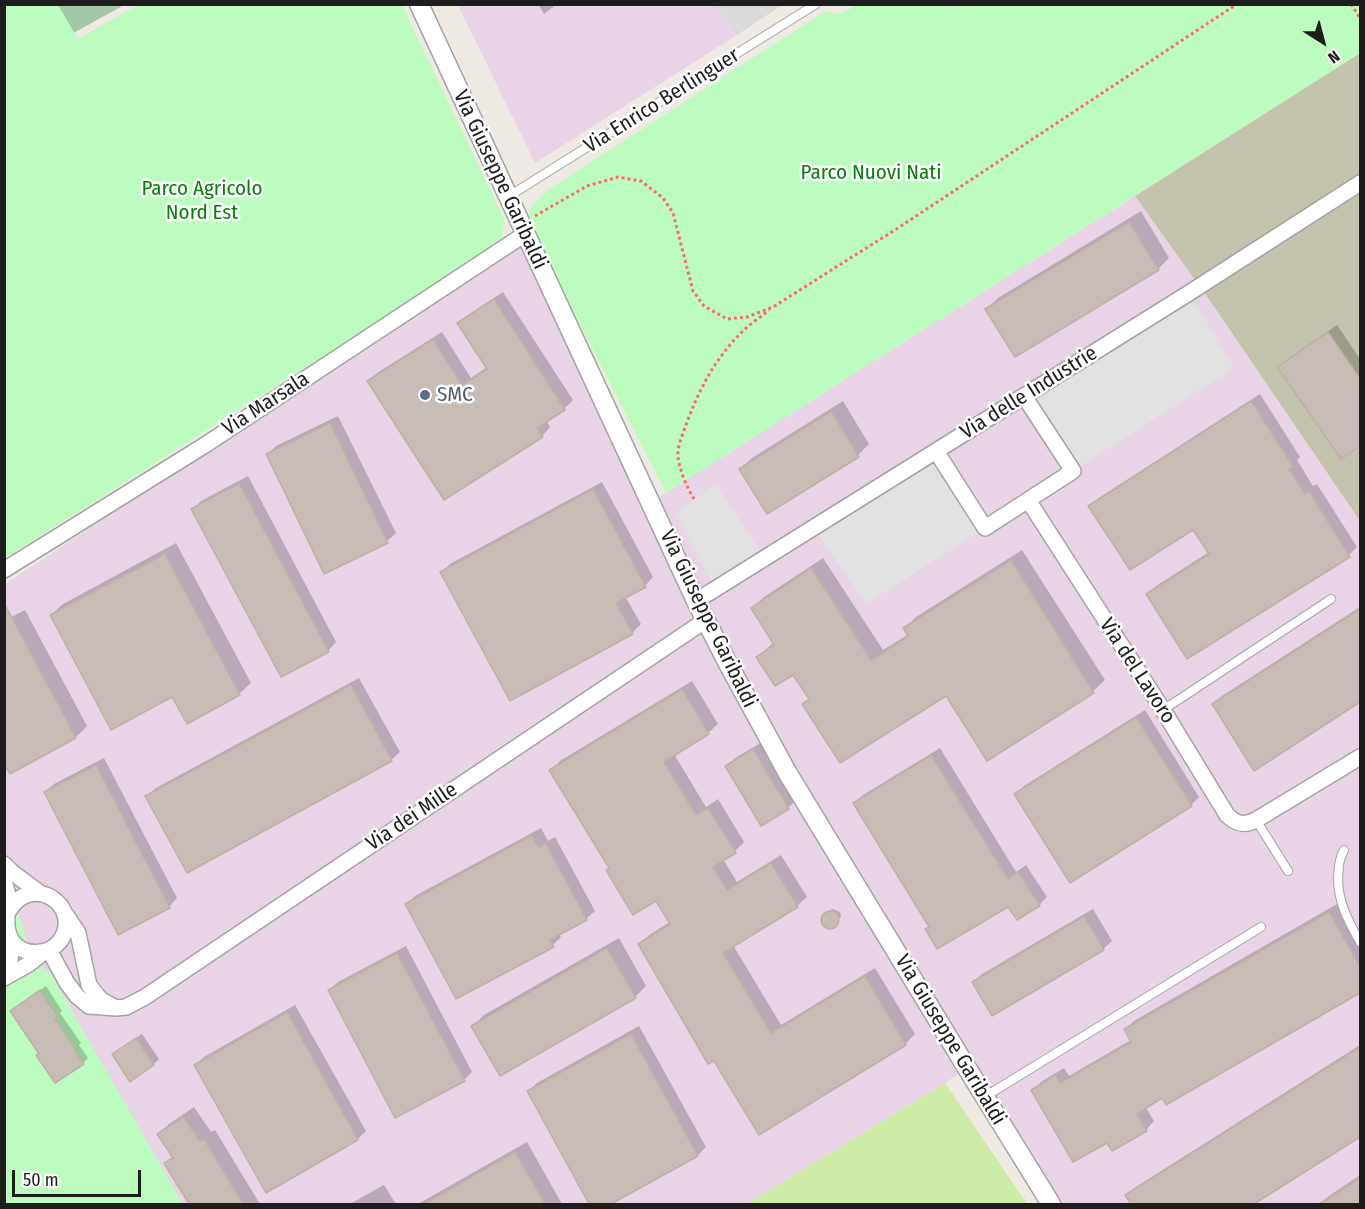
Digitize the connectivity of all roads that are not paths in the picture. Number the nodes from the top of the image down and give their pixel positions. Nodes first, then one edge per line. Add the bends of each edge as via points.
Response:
1 (419, 4) edge
2 (816, 4) edge
3 (1360, 183) edge
4 (508, 197) junction
5 (523, 229) junction
6 (1024, 396) junction
7 (936, 452) junction
8 (1028, 500) junction
9 (4, 570) edge
10 (1331, 599) dead end
11 (696, 601) junction
12 (706, 620) junction
13 (1163, 710) junction
14 (1360, 758) edge
15 (1256, 820) junction
16 (1344, 850) dead end
17 (4, 864) edge
18 (1288, 872) dead end
19 (4, 883) edge
20 (40, 893) junction
21 (60, 904) junction
22 (9, 912) junction
23 (1261, 927) dead end
24 (9, 934) junction
25 (1360, 942) edge
26 (46, 951) junction
27 (4, 971) edge
28 (4, 978) edge
29 (116, 1008) junction
30 (984, 1097) junction
31 (1051, 1204) edge

1 - 4 street, Via Giuseppe Garibaldi
2 - 4 lane, Via Enrico Berlinguer
3 - 6 street, Via delle Industrie
4 - 5 street, Via Giuseppe Garibaldi
5 - 9 street, Via Marsala via 205,445
5 - 11 street, Via Giuseppe Garibaldi
6 - 7 street, Via delle Industrie
6 - 8 street via 1073,471
7 - 8 street via 985,528
7 - 11 street, Via delle Industrie
8 - 13 street, Via del Lavoro
10 - 13 lane
11 - 12 street, Via Giuseppe Garibaldi
12 - 29 street, Via dei Mille via 145,997
12 - 30 street, Via Giuseppe Garibaldi via 778,756
13 - 15 street, Via del Lavoro via 1227,815 1241,824
14 - 15 street
15 - 18 lane
16 - 25 lane via 1339,863 1339,894
17 - 20 street
19 - 22 street
20 - 21 street
20 - 22 street via 21,897
21 - 26 street via 66,930 57,945
21 - 29 street via 78,933 88,985 100,999
22 - 24 street
23 - 30 lane
24 - 26 street via 27,952
24 - 27 street via 11,954
26 - 28 street
26 - 29 street, Via dei Mille via 77,996 89,1006
30 - 31 street, Via Giuseppe Garibaldi

